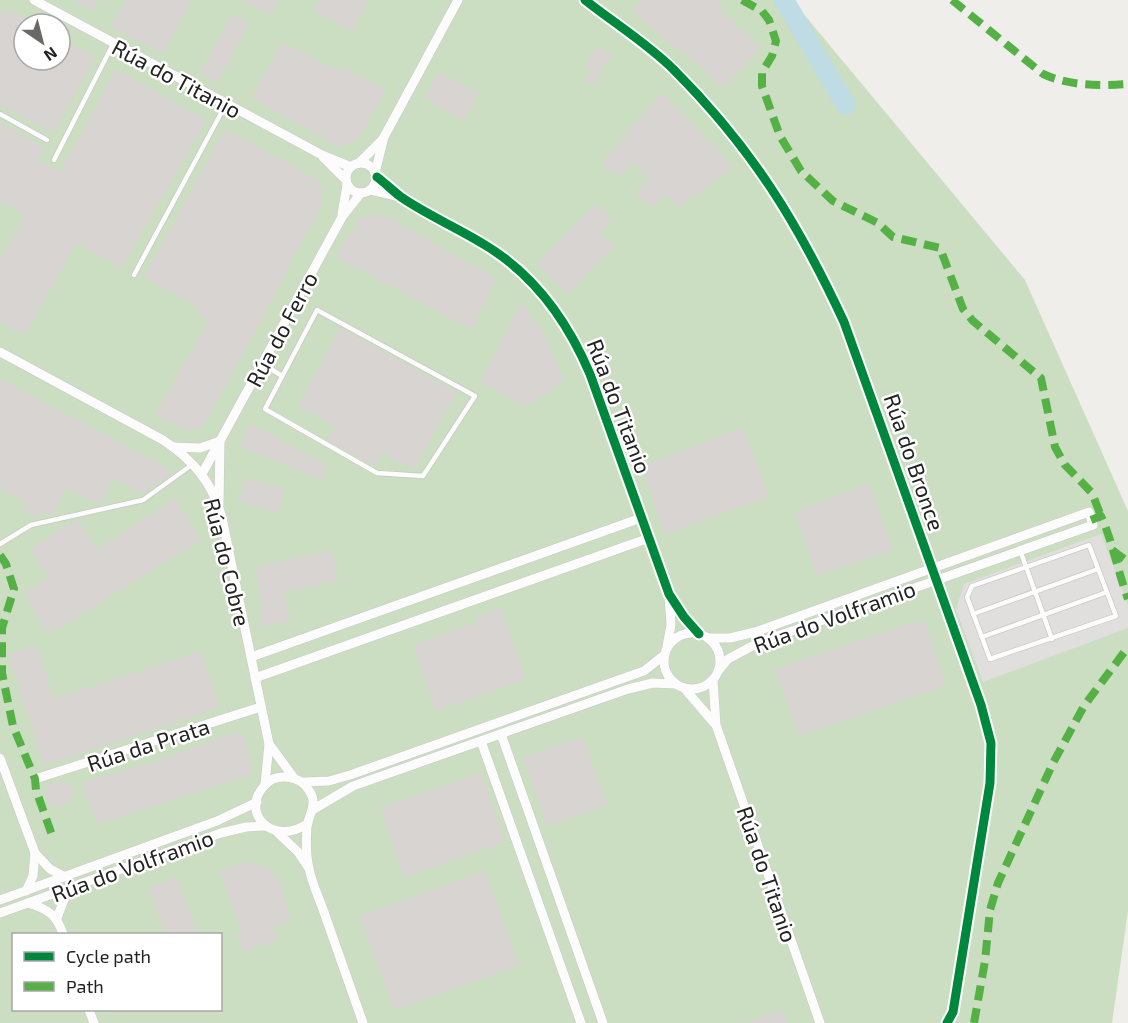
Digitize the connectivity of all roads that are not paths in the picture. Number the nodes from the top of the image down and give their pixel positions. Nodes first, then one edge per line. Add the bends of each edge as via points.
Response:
1 (34, 0) edge
2 (458, 0) edge
3 (585, 0) edge
4 (112, 44) junction
5 (226, 104) junction
6 (0, 114) edge
7 (384, 137) junction
8 (47, 140) dead end
9 (322, 155) junction
10 (54, 160) dead end
11 (355, 165) junction
12 (376, 175) junction
13 (347, 183) junction
14 (366, 192) junction
15 (401, 197) junction
16 (342, 217) junction
17 (135, 275) dead end
18 (0, 352) edge
19 (263, 364) junction
20 (282, 376) junction
21 (220, 441) junction
22 (174, 447) junction
23 (193, 464) junction
24 (202, 474) junction
25 (219, 507) junction
26 (641, 518) junction
27 (649, 538) junction
28 (0, 544) edge
29 (1020, 550) junction
30 (1027, 567) junction
31 (932, 568) junction
32 (1098, 569) junction
33 (936, 579) junction
34 (1107, 591) junction
35 (1035, 592) junction
36 (669, 594) junction
37 (973, 614) junction
38 (1043, 615) junction
39 (703, 636) junction
40 (982, 637) junction
41 (1052, 639) junction
42 (667, 646) junction
43 (663, 656) junction
44 (251, 657) junction
45 (716, 676) junction
46 (255, 678) junction
47 (675, 684) junction
48 (685, 689) junction
49 (261, 707) junction
50 (716, 726) junction
51 (501, 734) junction
52 (481, 741) junction
53 (269, 744) junction
54 (0, 758) edge
55 (35, 779) dead end
56 (298, 780) junction
57 (265, 784) junction
58 (257, 802) junction
59 (314, 809) junction
60 (308, 824) junction
61 (266, 826) junction
62 (278, 832) junction
63 (34, 853) junction
64 (309, 869) junction
65 (65, 877) junction
66 (68, 889) junction
67 (26, 891) junction
68 (0, 900) edge
69 (28, 903) junction
70 (0, 913) edge
71 (57, 918) junction
72 (63, 933) edge
73 (363, 1023) edge
74 (581, 1023) edge
75 (603, 1023) edge
76 (820, 1023) edge
77 (947, 1023) edge

1 - 4 street, Rúa do Titanio
2 - 7 street
3 - 31 street, Rúa do Bronce via 673,69 739,141 786,209 844,322
4 - 5 street, Rúa do Titanio
4 - 10 lane
5 - 9 street, Rúa do Titanio
5 - 17 lane
6 - 8 lane
7 - 11 street
7 - 12 street
9 - 11 street, Rúa do Titanio
9 - 13 street, Rúa do Titanio
11 - 12 street via 366,164
11 - 13 street
12 - 14 street
12 - 15 street, Rúa do Titanio
13 - 14 street via 353,191
13 - 16 street, Rúa do Ferro
14 - 15 street, Rúa do Titanio
14 - 16 street, Rúa do Ferro
15 - 26 street, Rúa do Titanio via 502,255 530,279 556,310 583,358
16 - 19 street, Rúa do Ferro
18 - 22 street, Rúa do Cobre
19 - 20 lane
19 - 21 street, Rúa do Ferro
20 - 20 lane via 317,310 475,396 423,476 377,473 265,409
21 - 22 street via 200,448
21 - 24 street, Rúa do Ferro
21 - 25 street, Rúa do Ferro
22 - 23 street, Rúa do Cobre
23 - 24 street, Rúa do Cobre
23 - 28 lane via 143,500 31,525
24 - 25 street, Rúa do Cobre
25 - 44 street, Rúa do Cobre
26 - 27 street, Rúa do Titanio
26 - 44 street
27 - 36 street, Rúa do Titanio
27 - 46 street
29 - 30 lane
29 - 31 street, Rúa do Volframio via 1093,525 1089,512
29 - 33 street, Rúa do Volframio
30 - 32 lane via 1089,545
30 - 35 lane
30 - 37 lane via 972,586 968,597
31 - 33 street, Rúa do Bronce
31 - 39 street, Rúa do Volframio via 754,632 730,638
32 - 34 lane
32 - 35 lane
33 - 45 street, Rúa do Volframio via 742,649 728,659
33 - 77 street, Rúa do Bronce via 981,705 992,762 953,1012
34 - 38 lane
34 - 41 lane via 1116,616
35 - 37 lane
35 - 38 lane
36 - 39 street
36 - 42 street via 671,625
37 - 40 lane
38 - 40 lane
38 - 41 lane
39 - 42 street via 681,635
39 - 45 street via 719,652
40 - 41 lane via 990,659
42 - 43 street
43 - 47 street via 668,676
43 - 56 street via 644,671 350,775 329,781
44 - 46 street, Rúa do Cobre
45 - 48 street via 705,686
45 - 50 street
46 - 49 street, Rúa do Cobre
47 - 48 street
47 - 51 street via 653,683 628,689
48 - 50 street
49 - 53 street, Rúa do Cobre
49 - 55 street, Rúa da Prata
50 - 76 street, Rúa do Titanio
51 - 52 street
51 - 75 street
52 - 59 street via 353,786
52 - 74 street
53 - 56 street
53 - 57 street
54 - 63 street
56 - 57 street via 275,778
56 - 59 street via 313,799
57 - 58 street
58 - 61 street via 260,820
58 - 65 street, Rúa do Volframio via 218,822
59 - 60 street
60 - 62 street via 290,832
60 - 64 street
61 - 62 street
61 - 66 street, Rúa do Volframio via 221,833
62 - 64 street
63 - 65 street
63 - 67 street via 33,876
64 - 73 street
65 - 67 street, Rúa do Volframio
66 - 69 street, Rúa do Volframio
66 - 71 street
67 - 68 street, Rúa do Volframio
69 - 70 street, Rúa do Volframio
69 - 71 street
71 - 72 street

